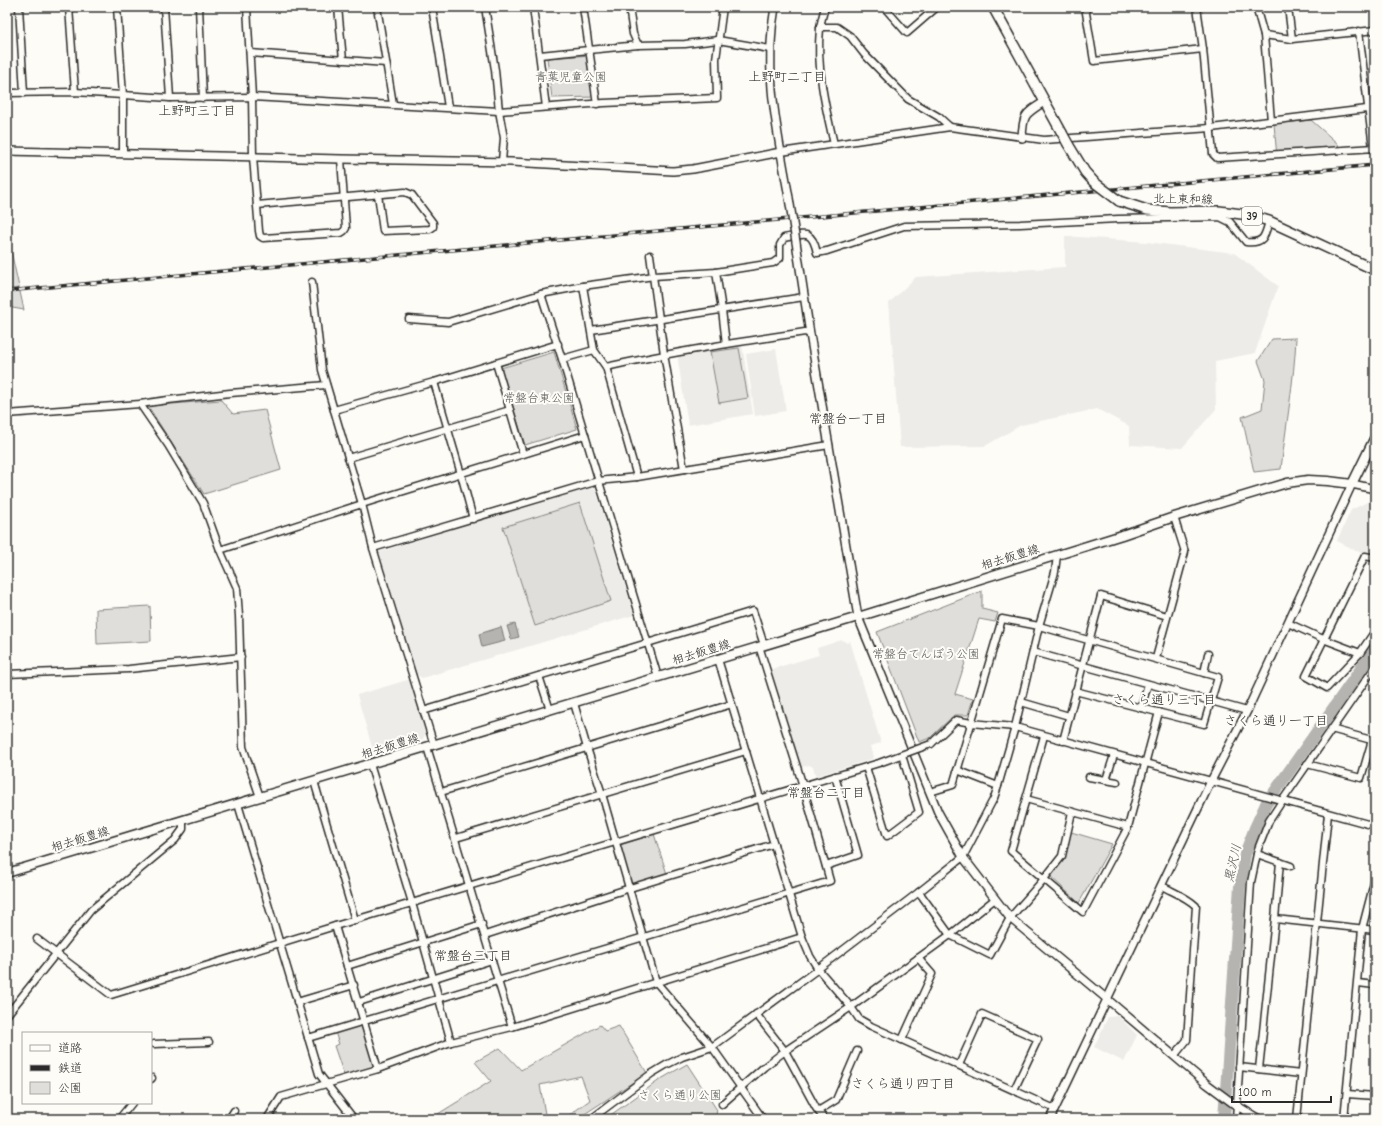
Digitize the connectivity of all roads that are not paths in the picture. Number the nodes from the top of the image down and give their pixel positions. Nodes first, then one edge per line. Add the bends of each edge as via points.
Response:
1 (19, 7) edge
2 (69, 7) edge
3 (117, 7) edge
4 (164, 7) edge
5 (199, 7) edge
6 (247, 7) edge
7 (338, 7) edge
8 (377, 7) edge
9 (432, 7) edge
10 (485, 7) edge
11 (533, 7) edge
12 (583, 7) edge
13 (629, 7) edge
14 (723, 7) edge
15 (775, 7) edge
16 (825, 7) edge
17 (884, 7) edge
18 (937, 7) edge
19 (993, 7) edge
20 (1086, 7) edge
21 (1197, 7) edge
22 (1256, 7) edge
23 (1288, 7) edge
24 (820, 27) junction
25 (1375, 30) edge
26 (1359, 31) junction
27 (1264, 35) junction
28 (1292, 39) junction
29 (718, 40) junction
30 (638, 45) junction
31 (1203, 49) junction
32 (589, 50) junction
33 (770, 50) junction
34 (250, 52) junction
35 (540, 55) junction
36 (343, 60) junction
37 (386, 63) junction
38 (24, 92) junction
39 (75, 92) junction
40 (7, 93) edge
41 (123, 96) junction
42 (252, 97) junction
43 (170, 98) junction
44 (204, 98) junction
45 (1044, 102) junction
46 (393, 104) junction
47 (597, 104) junction
48 (448, 107) junction
49 (546, 107) junction
50 (1372, 108) edge
51 (499, 111) junction
52 (1271, 121) junction
53 (950, 127) junction
54 (1211, 128) junction
55 (1022, 138) junction
56 (834, 144) junction
57 (1374, 148) edge
58 (7, 151) edge
59 (781, 152) junction
60 (123, 153) junction
61 (253, 157) junction
62 (341, 159) junction
63 (502, 161) junction
64 (378, 194) junction
65 (344, 198) junction
66 (257, 205) junction
67 (1269, 221) junction
68 (650, 255) dead end
69 (1375, 270) edge
70 (716, 272) junction
71 (654, 276) junction
72 (312, 282) dead end
73 (583, 286) junction
74 (542, 294) junction
75 (804, 297) junction
76 (722, 310) junction
77 (409, 319) dead end
78 (660, 320) junction
79 (591, 330) junction
80 (810, 334) junction
81 (558, 344) junction
82 (726, 344) junction
83 (594, 350) junction
84 (664, 354) junction
85 (562, 359) junction
86 (496, 363) junction
87 (606, 367) junction
88 (434, 382) junction
89 (326, 385) junction
90 (140, 404) junction
91 (334, 410) junction
92 (510, 410) junction
93 (7, 414) edge
94 (448, 428) junction
95 (585, 435) junction
96 (1375, 437) edge
97 (829, 445) junction
98 (523, 454) junction
99 (348, 458) junction
100 (684, 469) junction
101 (461, 474) junction
102 (637, 477) junction
103 (598, 481) junction
104 (1352, 484) junction
105 (1375, 489) edge
106 (362, 504) junction
107 (1174, 517) junction
108 (473, 519) junction
109 (373, 548) junction
110 (220, 550) junction
111 (1057, 555) junction
112 (1375, 558) edge
113 (1167, 616) junction
114 (858, 617) junction
115 (1288, 623) junction
116 (1040, 626) junction
117 (1375, 631) edge
118 (1323, 639) junction
119 (1089, 640) junction
120 (648, 643) junction
121 (761, 646) junction
122 (1033, 652) junction
123 (1360, 653) junction
124 (1208, 654) dead end
125 (241, 657) junction
126 (1156, 658) junction
127 (718, 659) junction
128 (1083, 666) junction
129 (1375, 667) edge
130 (1204, 673) junction
131 (7, 674) edge
132 (539, 676) junction
133 (658, 677) junction
134 (1148, 684) junction
135 (1075, 691) junction
136 (1211, 701) junction
137 (574, 702) junction
138 (1020, 702) junction
139 (732, 704) junction
140 (1141, 708) junction
141 (550, 710) junction
142 (1247, 710) junction
143 (423, 711) junction
144 (1159, 712) junction
145 (1069, 716) junction
146 (971, 723) junction
147 (1015, 727) junction
148 (1332, 729) junction
149 (1044, 736) junction
150 (1063, 741) junction
151 (1373, 741) edge
152 (430, 746) junction
153 (587, 748) junction
154 (746, 751) junction
155 (902, 755) junction
156 (1114, 755) junction
157 (370, 764) junction
158 (1145, 764) junction
159 (1307, 764) junction
160 (866, 767) junction
161 (957, 770) junction
162 (835, 776) junction
163 (1090, 777) dead end
164 (1106, 780) junction
165 (314, 781) junction
166 (1116, 782) dead end
167 (1211, 782) junction
168 (803, 786) junction
169 (998, 786) junction
170 (441, 792) junction
171 (930, 792) junction
172 (602, 794) junction
173 (260, 797) junction
174 (760, 799) junction
175 (1026, 799) junction
176 (1280, 800) junction
177 (238, 804) junction
178 (1072, 812) junction
179 (1328, 814) junction
180 (183, 820) junction
181 (1375, 826) edge
182 (1128, 828) junction
183 (456, 838) junction
184 (616, 842) junction
185 (774, 844) junction
186 (1257, 854) junction
187 (963, 857) junction
188 (1280, 862) junction
189 (826, 866) junction
190 (1291, 866) dead end
191 (7, 874) edge
192 (1044, 879) junction
193 (1375, 879) edge
194 (469, 886) junction
195 (1162, 886) junction
196 (630, 888) junction
197 (790, 892) junction
198 (919, 892) junction
199 (995, 899) junction
200 (412, 903) junction
201 (1010, 918) junction
202 (1275, 919) junction
203 (355, 920) junction
204 (482, 924) junction
205 (1317, 924) junction
206 (335, 926) junction
207 (1362, 929) junction
208 (1375, 930) edge
209 (485, 935) junction
210 (950, 935) junction
211 (643, 936) junction
212 (802, 937) junction
213 (37, 938) dead end
214 (423, 942) junction
215 (280, 944) junction
216 (55, 953) junction
217 (918, 958) junction
218 (492, 960) junction
219 (347, 966) junction
220 (818, 969) junction
221 (433, 979) junction
222 (498, 980) junction
223 (656, 982) junction
224 (1358, 983) junction
225 (354, 985) junction
226 (1375, 985) edge
227 (439, 999) junction
228 (1107, 999) junction
229 (297, 1002) junction
230 (359, 1002) junction
231 (851, 1007) junction
232 (756, 1014) junction
233 (7, 1015) edge
234 (365, 1021) junction
235 (512, 1027) junction
236 (308, 1038) junction
237 (902, 1040) junction
238 (209, 1042) dead end
239 (451, 1042) junction
240 (154, 1044) dead end
241 (712, 1047) junction
242 (785, 1051) junction
243 (857, 1051) dead end
244 (1174, 1056) junction
245 (959, 1066) junction
246 (1239, 1067) junction
247 (378, 1069) junction
248 (1259, 1069) junction
249 (1301, 1074) junction
250 (326, 1084) junction
251 (741, 1088) junction
252 (1014, 1090) junction
253 (1347, 1094) junction
254 (1375, 1096) edge
255 (131, 1104) edge
256 (722, 1104) dead end
257 (1235, 1105) junction
258 (1055, 1109) junction
259 (234, 1111) dead end
260 (818, 1111) junction
261 (119, 1119) edge
262 (229, 1119) edge
263 (267, 1119) edge
264 (354, 1119) edge
265 (591, 1119) edge
266 (763, 1119) edge
267 (824, 1119) edge
268 (1050, 1119) edge
269 (1236, 1119) edge
270 (1259, 1119) edge
271 (1297, 1119) edge
272 (1344, 1119) edge

1 - 38 street
2 - 39 street
3 - 41 street
4 - 43 street
5 - 44 street
6 - 34 street
7 - 36 street
8 - 37 street
9 - 48 street
10 - 51 street
11 - 35 street
12 - 32 street
13 - 30 street via 633,34
14 - 29 street
15 - 33 street
16 - 24 street
17 - 18 street via 907,33
19 - 45 main road, 北上東和線 / 39
20 - 31 street via 1094,61
21 - 31 street
22 - 27 street
23 - 28 street
24 - 53 street via 837,27 850,36 908,99 939,117
24 - 56 street via 824,101
25 - 26 street
26 - 28 street
26 - 50 street
27 - 28 street
27 - 52 street
29 - 30 street
29 - 33 street
29 - 47 street via 717,98
30 - 32 street
31 - 54 street
32 - 35 street
32 - 47 street
33 - 59 street via 772,97
34 - 36 street
34 - 42 street
35 - 49 street
36 - 37 street
37 - 46 street
38 - 39 street
38 - 40 street
39 - 41 street
41 - 43 street
41 - 60 street
42 - 44 street
42 - 46 street
42 - 61 street
43 - 44 street
45 - 55 street via 1026,113
45 - 67 main road, 北上東和線 / 39, bridge via 1085,172 1119,201 1147,210 1234,212
46 - 48 street
47 - 49 street
48 - 51 street
49 - 51 street
50 - 52 street
50 - 57 street
51 - 63 street via 504,138
52 - 54 street
53 - 55 street
53 - 56 street
54 - 55 street via 1044,140
54 - 57 street via 1213,154 1217,158
56 - 59 street
58 - 60 street
59 - 63 street via 673,171
59 - 75 street, bridge
60 - 61 street
61 - 62 street
61 - 66 street
62 - 63 street
62 - 65 street
64 - 64 street via 405,192 412,195 433,223 433,227 382,231
64 - 65 street
65 - 66 street
65 - 66 street via 346,228 341,233 263,238 259,231
67 - 69 main road, 北上東和線 / 39
67 - 70 street via 1262,240 1253,243 1246,242 1230,222 1220,217 904,226 817,253 812,237 804,234 784,238 780,245 780,258 773,263
68 - 71 street
70 - 71 street
70 - 76 street
71 - 73 street
71 - 78 street
72 - 89 street
73 - 74 street
73 - 79 street
74 - 77 street via 448,322
74 - 81 street
75 - 76 street
75 - 80 street
76 - 78 street
76 - 82 street
78 - 79 street
78 - 84 street
79 - 83 street
80 - 82 street via 804,332
80 - 97 street
81 - 85 street
81 - 86 street
82 - 84 street
83 - 85 street
83 - 87 street
84 - 87 street
84 - 100 street
85 - 95 street
86 - 88 street
86 - 92 street
87 - 102 street
88 - 91 street
88 - 94 street
89 - 90 street
89 - 91 street
90 - 93 street
90 - 110 street via 203,503
91 - 99 street
92 - 94 street
92 - 98 street
94 - 99 street
94 - 101 street
95 - 98 street
95 - 103 street
96 - 104 main road
97 - 100 street
97 - 114 street
98 - 101 street
99 - 106 street
100 - 102 street
101 - 106 street
101 - 108 street
102 - 103 street
103 - 108 street
103 - 120 street
104 - 105 street
104 - 107 main road, 相去飯豊線 via 1308,480 1286,483
104 - 115 street
106 - 109 street
106 - 110 street
107 - 111 main road, 相去飯豊線
107 - 113 street via 1185,552
108 - 109 street
109 - 143 street
110 - 125 street via 237,588
111 - 114 main road, 相去飯豊線
111 - 116 street via 1055,572
112 - 118 street via 1365,556
113 - 119 street via 1101,596
113 - 126 street
114 - 121 main road, 相去飯豊線
114 - 171 street
115 - 118 street
115 - 142 street
116 - 119 street
116 - 122 street
116 - 146 street via 1002,620
117 - 123 street
118 - 123 street
118 - 123 street via 1306,676 1327,688
119 - 126 street
119 - 128 street
120 - 121 street via 753,611
120 - 132 street
120 - 133 street
121 - 127 main road, 相去飯豊線
121 - 168 street
122 - 128 street
122 - 138 street
124 - 130 street
125 - 131 street via 128,669
125 - 173 street via 243,747
126 - 130 street
127 - 133 main road, 相去飯豊線
127 - 139 street
128 - 134 street
128 - 135 street
129 - 148 street
130 - 136 street via 1218,677
132 - 141 street
132 - 143 street
133 - 137 main road, 相去飯豊線
134 - 136 street
134 - 140 street
135 - 140 street
135 - 145 street
136 - 142 street
136 - 144 street via 1204,724
137 - 141 main road, 相去飯豊線
137 - 153 street
138 - 145 street
138 - 147 street
139 - 153 street
139 - 154 street
140 - 144 street
141 - 152 main road, 相去飯豊線
142 - 167 street
143 - 152 street
144 - 158 street
145 - 150 street
146 - 147 street
146 - 155 street, bridge via 956,720 931,744
146 - 161 street
147 - 149 street
147 - 169 street
148 - 151 street
148 - 159 street
149 - 150 street
149 - 175 street
150 - 156 street
151 - 159 street via 1361,778
152 - 157 main road, 相去飯豊線
152 - 170 street
153 - 170 street
153 - 172 street
154 - 172 street
154 - 174 street
155 - 160 street
155 - 160 street via 919,812 887,836
156 - 158 street
156 - 164 street
157 - 165 main road, 相去飯豊線
157 - 200 street
158 - 167 street
158 - 182 street
159 - 176 street
160 - 162 street
161 - 169 street
161 - 171 street via 953,785
162 - 168 street
162 - 189 street via 858,855
163 - 164 street
164 - 166 street
165 - 173 main road, 相去飯豊線
165 - 203 street
167 - 176 street
167 - 195 street
168 - 174 street
168 - 189 street
169 - 187 street
170 - 183 street
171 - 187 street
172 - 183 street
172 - 184 street
173 - 177 main road, 相去飯豊線
174 - 184 street
174 - 185 street
175 - 178 street
175 - 192 street via 1011,851
176 - 179 street
176 - 186 street
177 - 180 main road, 相去飯豊線
177 - 215 street
178 - 182 street
178 - 192 street via 1062,856
179 - 181 street
179 - 205 street
180 - 191 main road, 相去飯豊線
180 - 216 street via 183,829 175,840 90,910
182 - 192 street via 1083,912
183 - 194 street
184 - 194 street
184 - 196 street
185 - 196 street
185 - 197 street
186 - 188 street
186 - 246 street via 1251,882
187 - 198 street
187 - 199 street
188 - 190 street
188 - 202 street
189 - 197 street via 830,881
192 - 201 street
193 - 207 street
194 - 200 street
194 - 204 street
195 - 228 street
195 - 244 street via 1196,906 1187,1040
196 - 209 street
196 - 211 street
197 - 211 street
197 - 212 street
198 - 210 street
198 - 220 street
199 - 201 street
199 - 210 street
200 - 203 street
200 - 214 street
201 - 210 street via 990,955
201 - 228 street
202 - 205 street
202 - 248 street
203 - 206 street
204 - 209 street
204 - 214 street
205 - 207 street
205 - 249 street
206 - 215 street
206 - 219 street
207 - 208 street
207 - 224 street
209 - 218 street
210 - 217 street
211 - 222 street
211 - 223 street
212 - 220 street
212 - 223 street
213 - 216 street
214 - 219 street
214 - 221 street
215 - 216 street via 111,995
215 - 229 street
216 - 233 street
217 - 231 street
217 - 237 street via 932,974
218 - 221 street
218 - 222 street
219 - 225 street
220 - 231 street
220 - 232 street
221 - 227 street
221 - 230 street
222 - 227 street
222 - 235 street
223 - 235 street
223 - 241 street
224 - 226 street
224 - 253 street
225 - 229 street
225 - 230 street
227 - 234 street
227 - 239 street
228 - 244 street
228 - 258 street
229 - 236 street
230 - 234 street
231 - 237 street via 859,1019
231 - 242 street
232 - 241 street
232 - 242 street
234 - 236 street
234 - 247 street
235 - 239 street
236 - 250 street via 319,1074
237 - 245 street
238 - 240 street
239 - 247 street
241 - 251 street
241 - 265 street via 666,1065
242 - 251 street
242 - 260 street
243 - 260 street via 836,1100
244 - 257 street
245 - 252 street
245 - 252 street via 982,1014 1038,1039
246 - 248 street
246 - 257 street
247 - 250 street
248 - 249 street
249 - 271 street
250 - 263 street via 281,1097
250 - 264 street
251 - 256 street
251 - 266 street
252 - 258 street
253 - 254 street
253 - 272 street
255 - 261 street
257 - 269 street
257 - 270 street
258 - 268 street
259 - 262 street
260 - 267 street

